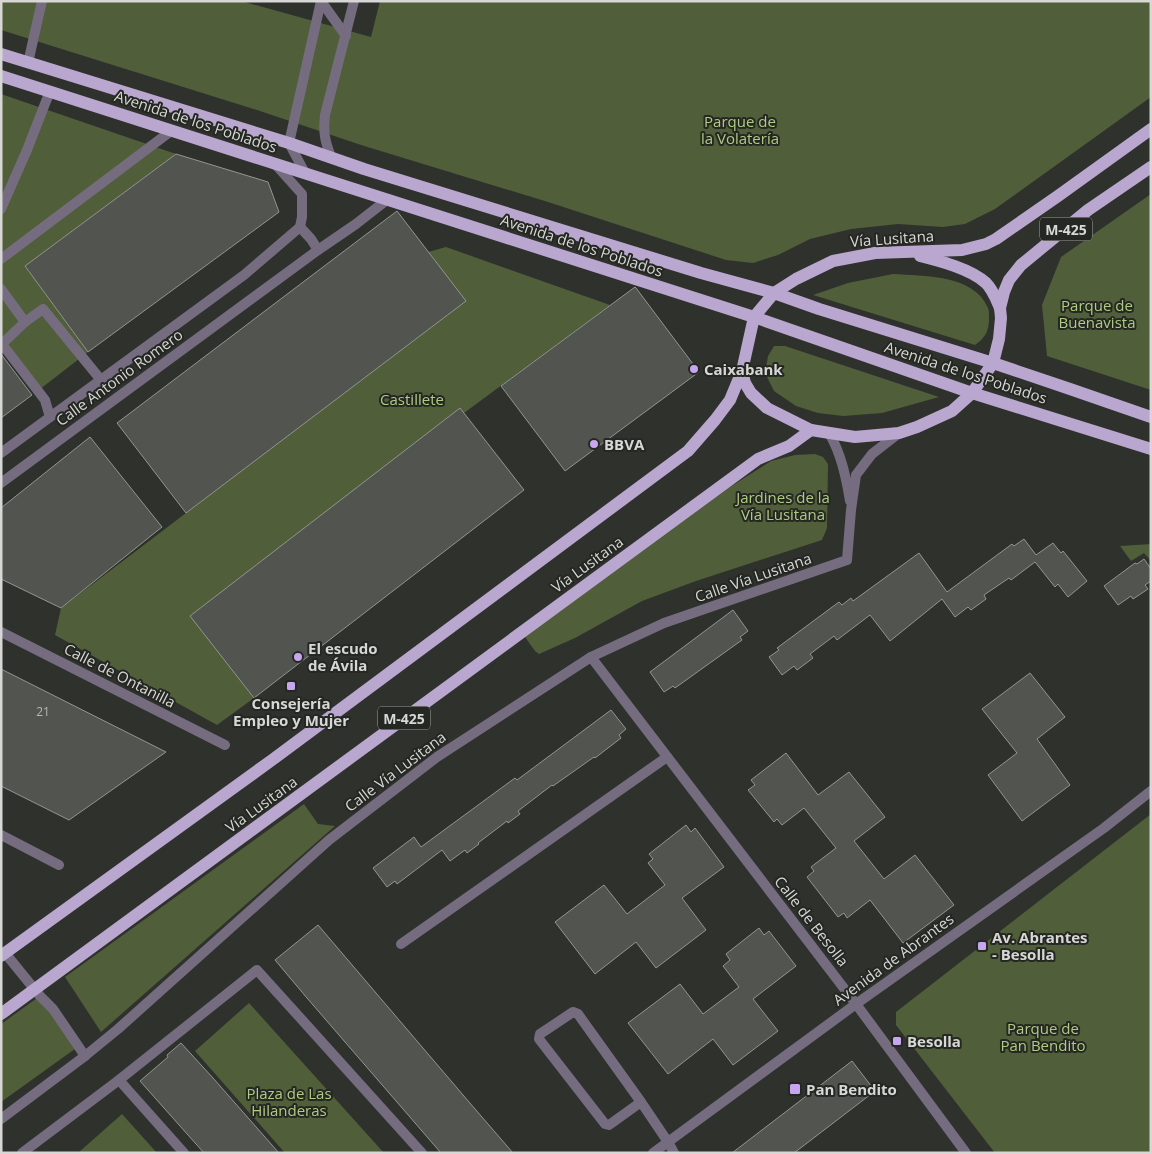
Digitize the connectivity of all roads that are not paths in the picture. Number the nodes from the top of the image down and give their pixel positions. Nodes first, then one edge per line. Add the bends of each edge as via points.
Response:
1 (42, 1) edge
2 (321, 1) edge
3 (354, 1) edge
4 (346, 36) junction
5 (1, 54) edge
6 (28, 63) junction
7 (1, 76) edge
8 (50, 91) junction
9 (1151, 129) edge
10 (171, 131) junction
11 (288, 144) junction
12 (331, 157) junction
13 (274, 163) junction
14 (1151, 166) edge
15 (305, 173) junction
16 (388, 199) junction
17 (1, 209) edge
18 (300, 227) junction
19 (318, 250) junction
20 (905, 252) junction
21 (1, 259) edge
22 (1, 289) edge
23 (774, 293) junction
24 (1000, 308) junction
25 (754, 317) junction
26 (25, 322) junction
27 (993, 363) junction
28 (742, 371) junction
29 (101, 380) junction
30 (972, 393) junction
31 (50, 417) junction
32 (1151, 418) edge
33 (811, 430) junction
34 (829, 433) junction
35 (899, 433) junction
36 (1151, 449) edge
37 (1, 453) edge
38 (1, 483) edge
39 (851, 510) junction
40 (1, 632) edge
41 (591, 657) junction
42 (225, 745) dead end
43 (667, 757) junction
44 (1151, 791) edge
45 (1, 835) edge
46 (59, 865) dead end
47 (401, 944) dead end
48 (3, 954) edge
49 (34, 990) junction
50 (856, 1004) junction
51 (1, 1014) edge
52 (85, 1056) junction
53 (119, 1080) junction
54 (641, 1102) junction
55 (1, 1119) edge
56 (668, 1142) junction
57 (22, 1153) edge
58 (184, 1153) edge
59 (422, 1153) edge
60 (654, 1153) edge
61 (674, 1153) edge
62 (966, 1153) edge

1 - 6 street
2 - 4 street
2 - 11 street
3 - 4 street
4 - 12 street via 324,126 324,140
5 - 6 main road, Avenida de los Poblados
6 - 11 main road, Avenida de los Poblados
7 - 8 main road, Avenida de los Poblados
8 - 10 main road, Avenida de los Poblados
8 - 17 street
9 - 20 main road, Vía Lusitana / M-425 via 996,239 962,250
10 - 13 main road, Avenida de los Poblados
10 - 21 street
11 - 12 main road, Avenida de los Poblados
11 - 15 street
12 - 23 main road, Avenida de los Poblados
13 - 15 main road, Avenida de los Poblados
13 - 18 street via 302,194
14 - 24 main road, M-425 via 1088,210 1021,266 1004,292
15 - 16 main road, Avenida de los Poblados
16 - 19 street, Calle Antonio Romero
16 - 25 main road, Avenida de los Poblados
18 - 19 street
18 - 29 street, Calle Antonio Romero via 244,275
19 - 38 street, Calle Antonio Romero
20 - 23 main road, Vía Lusitana / M-425 via 833,260
20 - 24 main road, M-425 via 973,274 993,291
22 - 26 street
23 - 25 main road, Vía Lusitana / M-425
23 - 27 main road, Avenida de los Poblados
24 - 27 main road, M-425 via 999,339
25 - 28 main road, Vía Lusitana / M-425
25 - 30 main road, Avenida de los Poblados
26 - 29 street via 43,309
26 - 31 street via 2,344 45,400
27 - 30 main road
27 - 32 main road, Avenida de los Poblados
28 - 33 main road via 752,394 767,408
28 - 48 main road, Vía Lusitana / M-425 via 730,400 688,452 272,760
29 - 31 street, Calle Antonio Romero
30 - 35 main road via 952,410
30 - 36 main road, Avenida de los Poblados
31 - 37 street, Calle Antonio Romero
33 - 34 main road
33 - 49 main road, Vía Lusitana / M-425 via 789,446 750,464
34 - 35 main road via 855,437
34 - 39 street, Calle Vía Lusitana via 841,460
35 - 39 street, Calle Vía Lusitana via 872,454 856,475
39 - 41 street, Calle Vía Lusitana via 848,560 664,623
40 - 42 street, Calle de Ontanilla
41 - 43 street, Calle de Besolla
41 - 52 street, Calle Vía Lusitana via 437,757 329,840
43 - 47 street
43 - 50 street, Calle de Besolla
44 - 50 street, Avenida de Abrantes
45 - 46 street
48 - 49 street
49 - 51 main road, Vía Lusitana / M-425
49 - 52 street via 53,1010
50 - 56 street, Avenida de Abrantes
50 - 62 street, Calle de Besolla
52 - 55 street
53 - 57 street
53 - 58 street
53 - 59 street via 257,970
54 - 54 street via 578,1014 573,1012 540,1034 539,1039 605,1124 609,1125
54 - 56 street
56 - 60 street, Avenida de Abrantes
56 - 61 street

